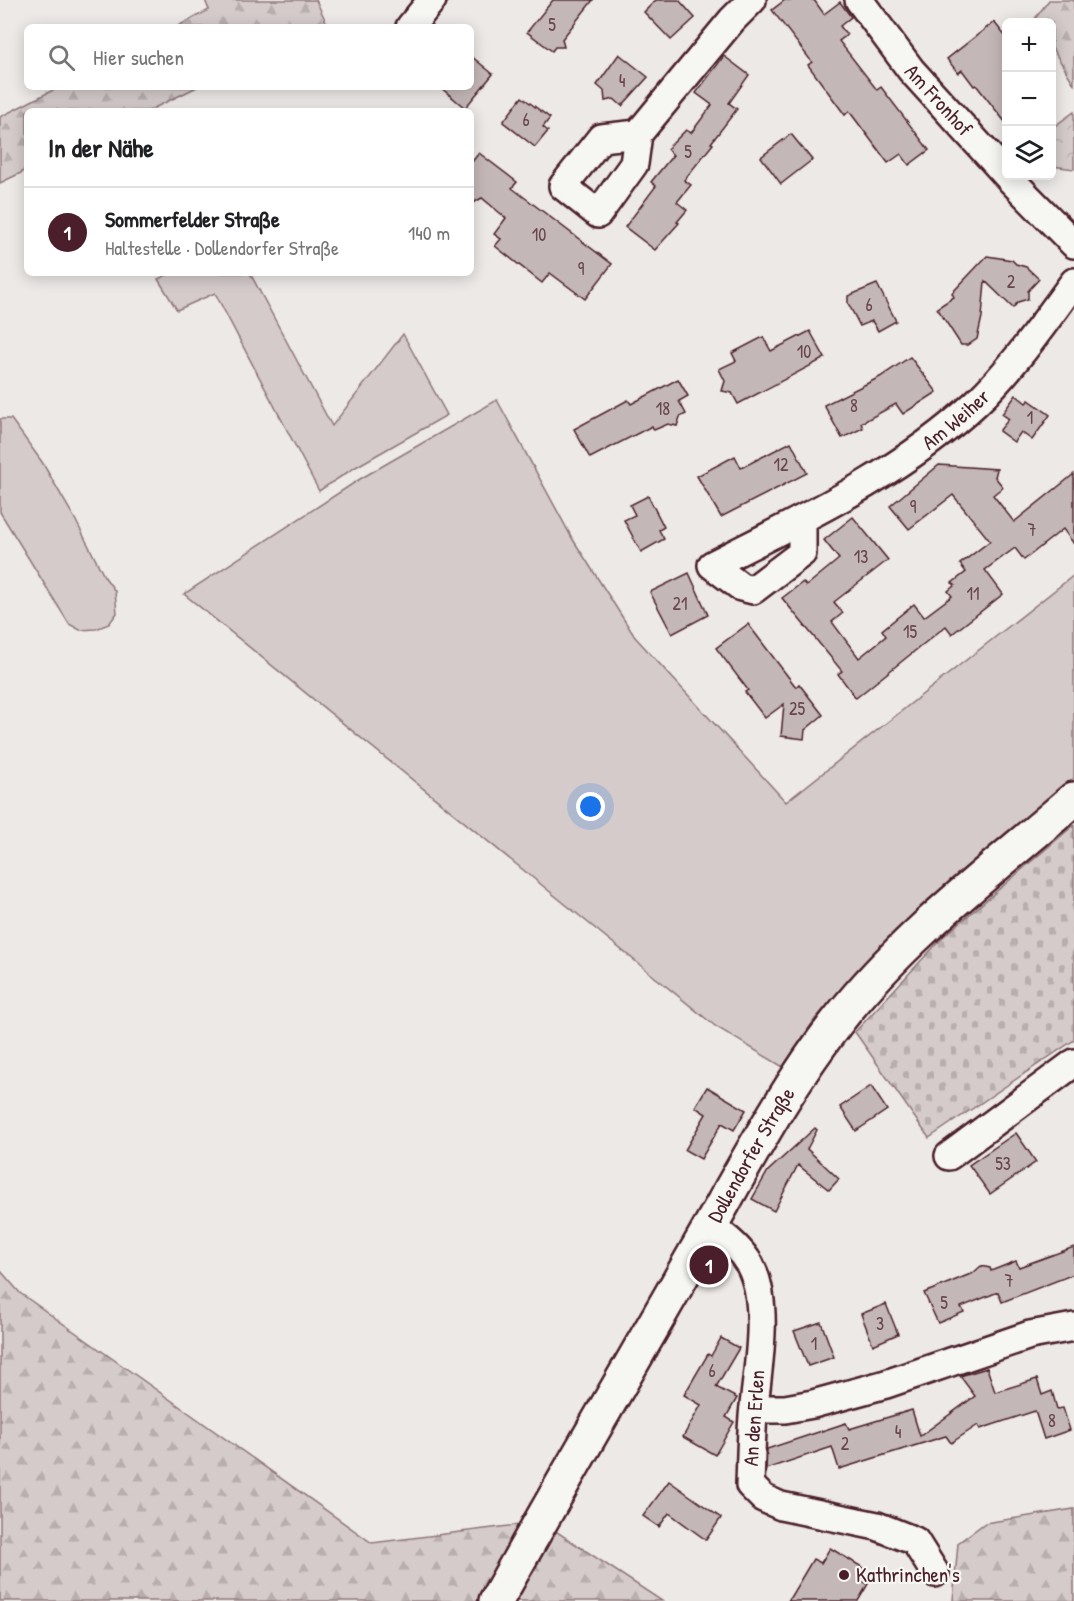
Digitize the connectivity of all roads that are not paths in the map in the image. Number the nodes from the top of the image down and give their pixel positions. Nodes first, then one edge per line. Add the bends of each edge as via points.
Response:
1 (432, 0) edge
2 (752, 0) edge
3 (859, 0) edge
4 (412, 24) edge
5 (638, 134) dead end
6 (1074, 244) edge
7 (1074, 282) edge
8 (802, 519) dead end
9 (1074, 799) edge
10 (1074, 1063) edge
11 (949, 1156) dead end
12 (711, 1227) junction
13 (1074, 1327) edge
14 (754, 1409) junction
15 (934, 1573) dead end
16 (503, 1588) edge

1 - 4 street
2 - 5 street
3 - 6 street, Am Fronhof via 911,69
7 - 8 street, Am Weiher via 1015,363 976,403 897,465
9 - 12 main road, Dollendorfer Straße via 932,922 878,974 841,1017 801,1072
10 - 11 street
12 - 14 street, An den Erlen via 750,1265 758,1291 759,1362
12 - 16 main road, Dollendorfer Straße
13 - 14 street via 1030,1335 886,1384 813,1404
14 - 15 street, An den Erlen via 750,1485 755,1491 782,1506 877,1526 915,1541

